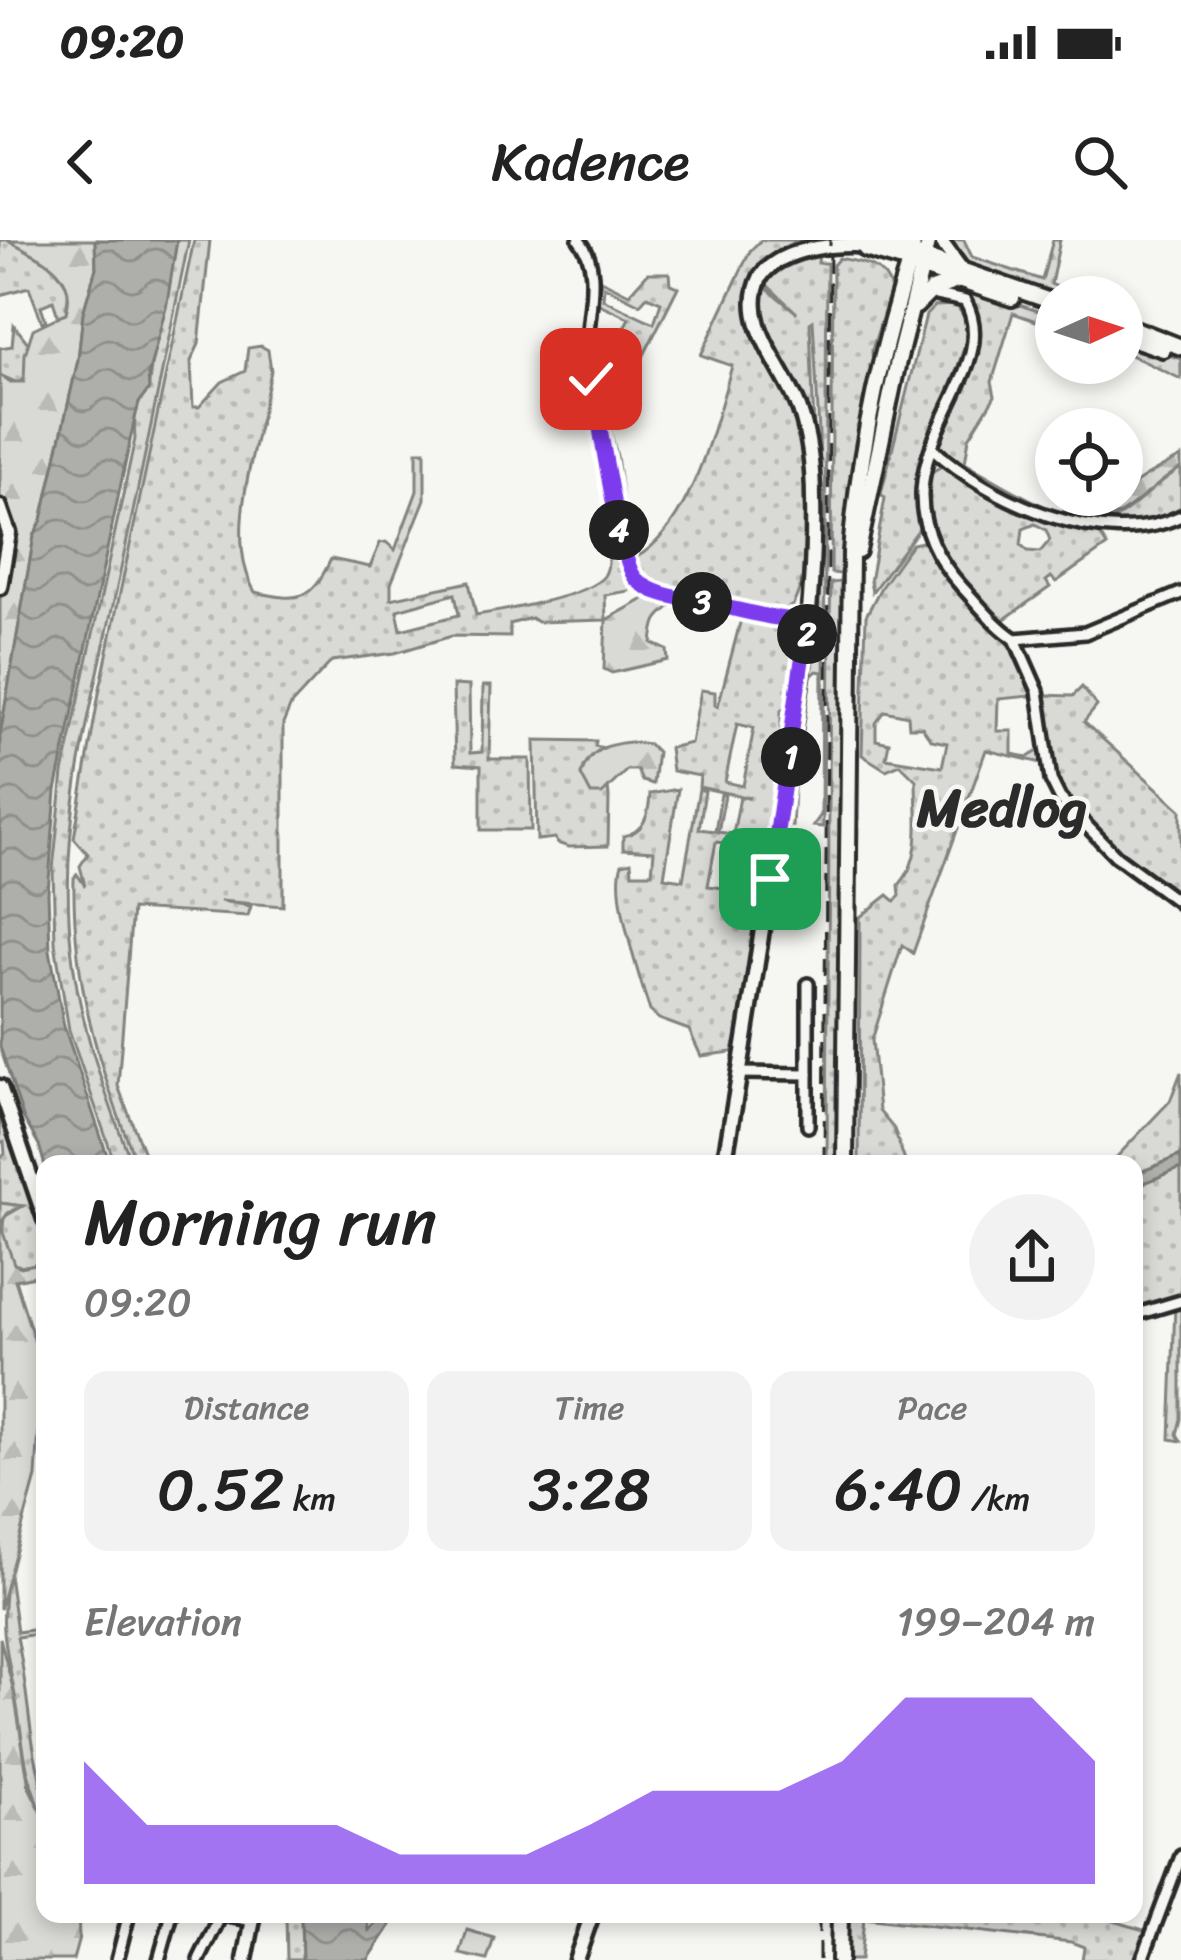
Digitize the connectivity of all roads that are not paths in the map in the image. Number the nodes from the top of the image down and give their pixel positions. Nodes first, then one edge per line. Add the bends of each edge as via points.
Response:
1 (579, 240) edge
2 (595, 240) edge
3 (929, 240) edge
4 (940, 240) edge
5 (882, 242) edge
6 (834, 244) junction
7 (587, 251) junction
8 (916, 256) edge
9 (962, 276) junction
10 (936, 295) dead end
11 (1035, 297) edge
12 (1035, 305) edge
13 (910, 315) junction
14 (1143, 334) edge
15 (1143, 341) edge
16 (1181, 351) edge
17 (932, 448) junction
18 (0, 507) edge
19 (1181, 516) edge
20 (850, 585) junction
21 (0, 587) edge
22 (1181, 593) edge
23 (808, 619) junction
24 (1015, 639) junction
25 (1181, 904) edge
26 (808, 984) dead end
27 (739, 1073) junction
28 (808, 1074) junction
29 (0, 1087) edge
30 (808, 1126) dead end
31 (725, 1155) edge
32 (844, 1155) edge
33 (36, 1193) edge
34 (1181, 1301) edge
35 (1143, 1312) edge
36 (1181, 1856) edge
37 (127, 1923) edge
38 (169, 1923) edge
39 (214, 1923) edge
40 (252, 1923) edge
41 (589, 1923) edge
42 (839, 1923) edge
43 (117, 1960) edge
44 (159, 1960) edge
45 (199, 1960) edge
46 (245, 1960) edge
47 (575, 1960) edge
48 (839, 1960) edge
49 (1142, 1960) edge

1 - 7 street
2 - 7 street
3 - 8 street
4 - 9 street
5 - 6 street
5 - 8 street
6 - 8 street
6 - 23 street via 779,256 754,301 810,446
7 - 23 street via 586,350 629,571 668,594
8 - 9 main road
8 - 13 main road
8 - 20 main road via 864,452
9 - 11 main road
9 - 12 main road
9 - 13 main road via 932,290
10 - 17 street via 965,301 973,332
13 - 20 main road
14 - 16 main road
15 - 16 main road
17 - 19 street via 1030,509 1081,527 1148,527
17 - 24 street via 921,496 931,546
18 - 21 street via 9,533
20 - 32 main road
22 - 24 street via 1085,633
23 - 27 street
24 - 25 street via 1031,668 1060,798
26 - 28 street
27 - 28 street
27 - 31 street
28 - 30 street
29 - 33 street
34 - 35 street
36 - 49 street
37 - 43 street
38 - 44 street
39 - 45 street
40 - 46 street
41 - 47 street
42 - 48 main road

